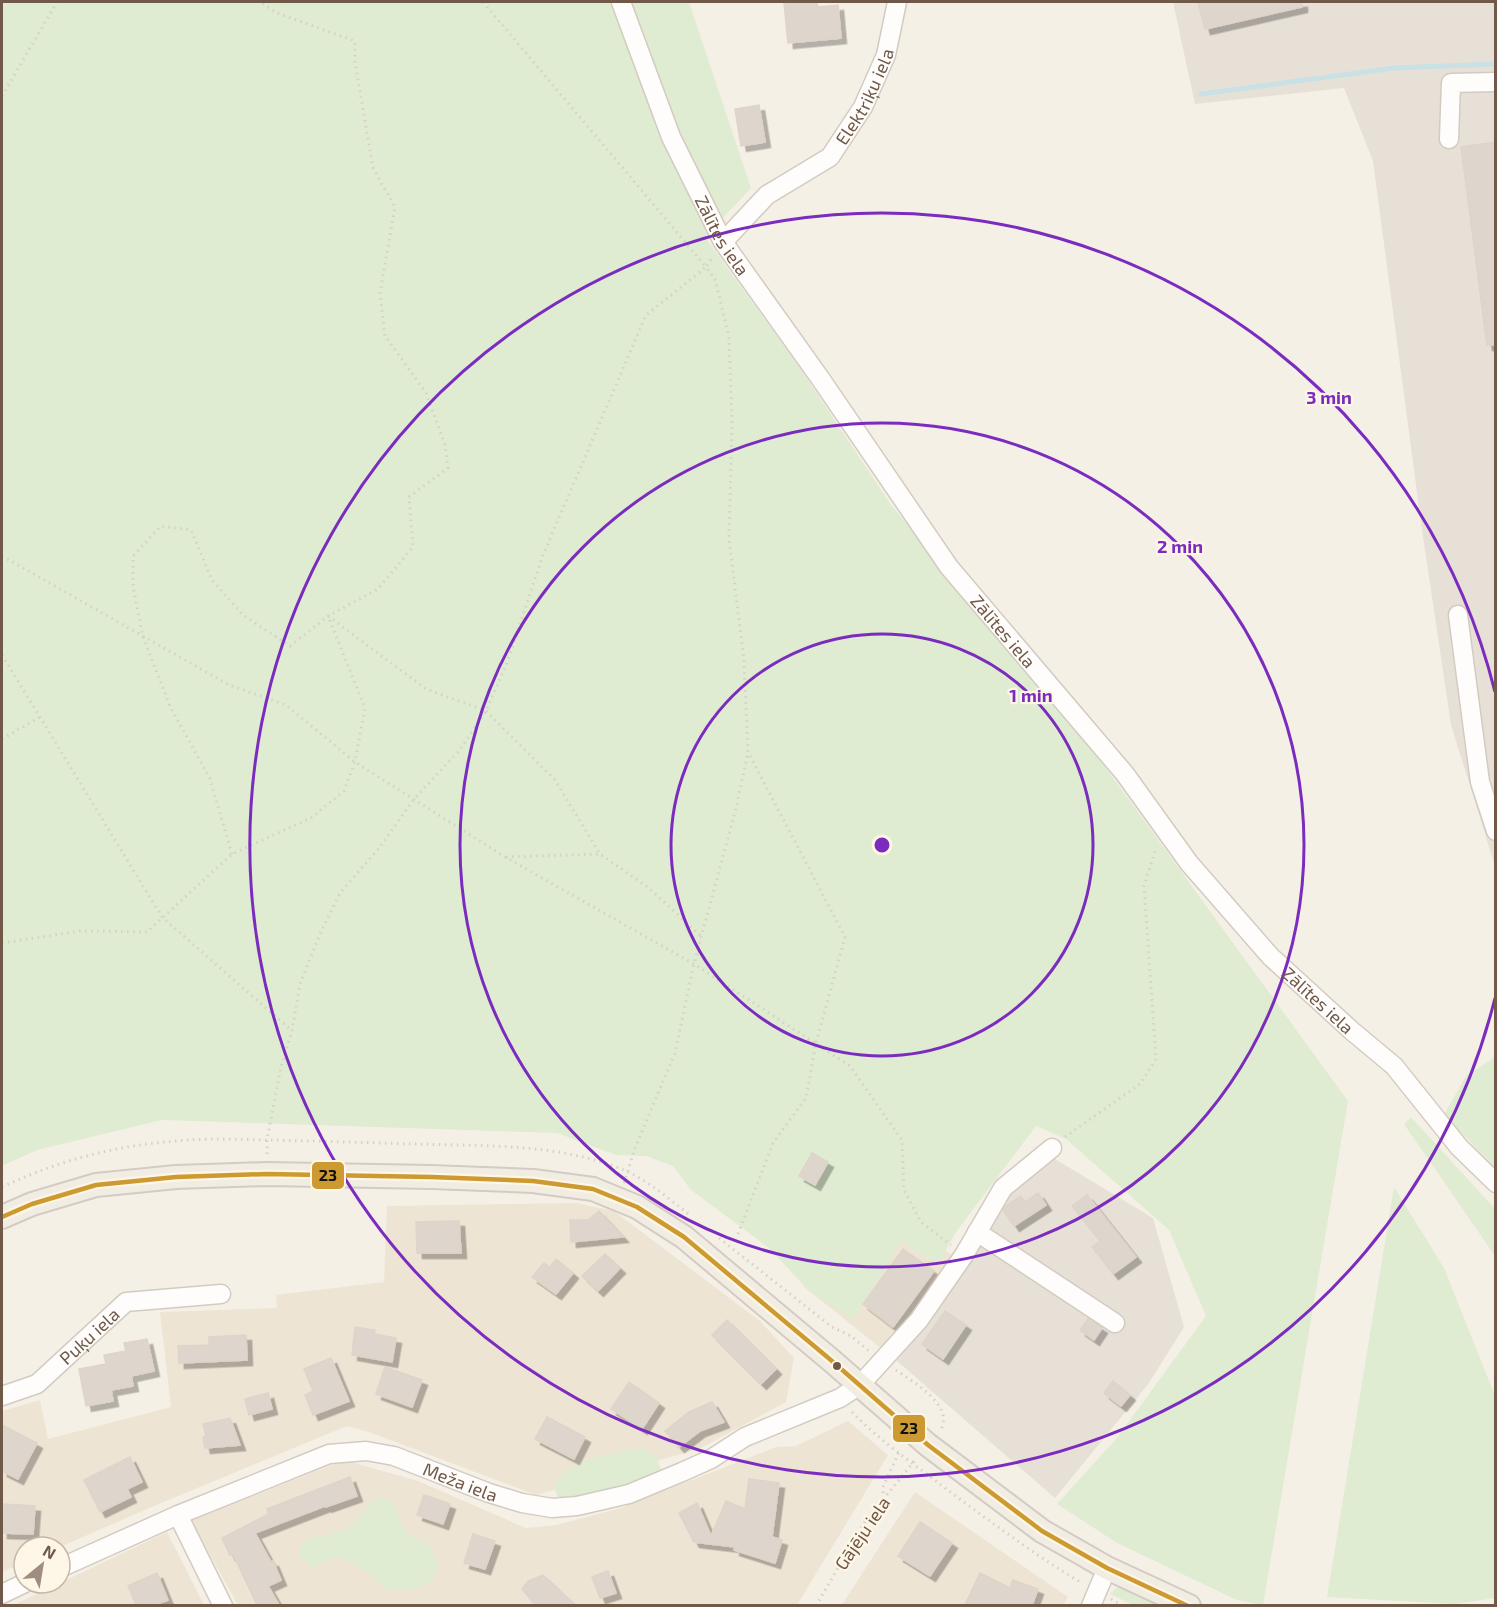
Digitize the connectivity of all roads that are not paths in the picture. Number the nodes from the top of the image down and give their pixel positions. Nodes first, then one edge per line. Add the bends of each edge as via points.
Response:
1 (621, 2) edge
2 (897, 2) edge
3 (1496, 82) edge
4 (1449, 139) dead end
5 (723, 242) junction
6 (1458, 615) dead end
7 (1496, 831) edge
8 (1052, 1148) road end
9 (1496, 1183) edge
10 (2, 1217) edge
11 (977, 1232) junction
12 (221, 1294) dead end
13 (1115, 1323) dead end
14 (860, 1385) junction
15 (2, 1396) edge
16 (178, 1515) junction
17 (72, 1563) edge
18 (1107, 1568) junction
19 (223, 1605) edge
20 (1090, 1605) edge
21 (1189, 1605) edge

1 - 5 street, Zālītes iela via 670,137
2 - 5 street, Elektriķu iela via 885,55 863,107 830,157 767,195
3 - 4 street via 1451,83
5 - 9 street, Zālītes iela via 949,567 1125,774 1190,863 1271,957 1394,1066 1459,1147
6 - 7 street via 1480,782
8 - 11 street, Meža iela via 1004,1188
10 - 14 main road via 96,1185 176,1177 431,1177 593,1188 637,1208 684,1237
11 - 13 street
11 - 14 street, Meža iela via 919,1320
12 - 15 street, Puķu iela via 126,1302 37,1384
14 - 16 street, Meža iela via 840,1398 745,1437 682,1472 628,1494 577,1506 552,1508 522,1503 394,1456 349,1451 329,1454
14 - 18 main road via 928,1445 1042,1531
16 - 17 street, Meža iela
16 - 19 street
18 - 20 street
18 - 21 main road

